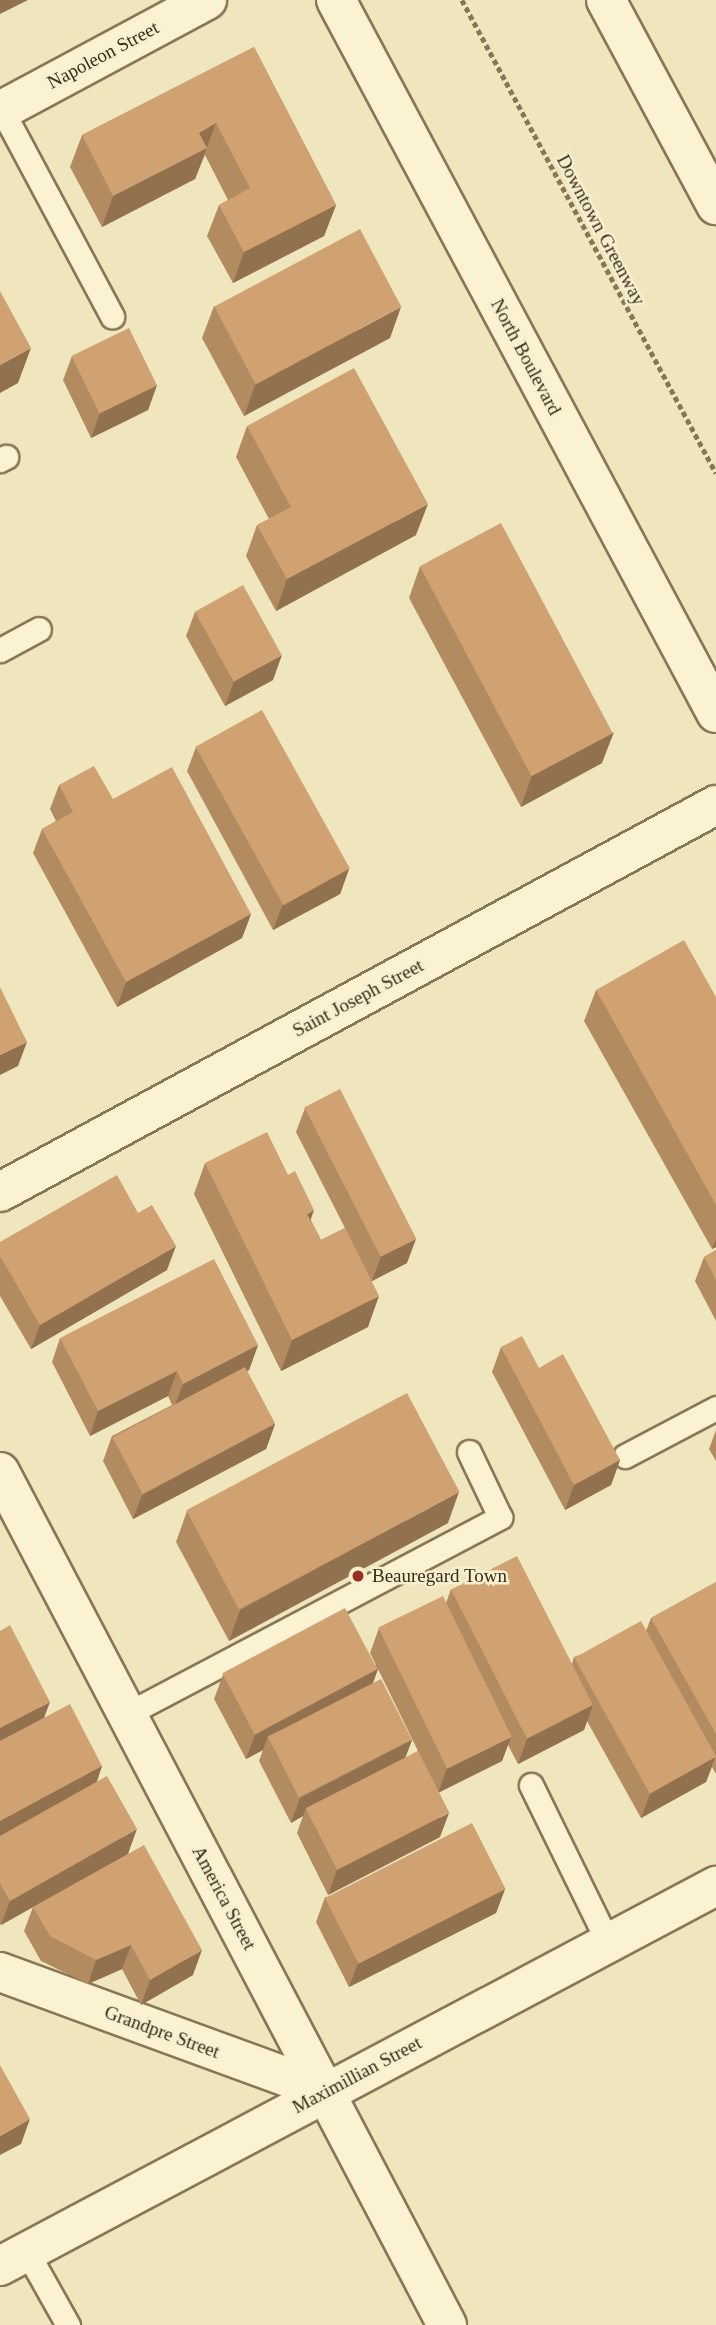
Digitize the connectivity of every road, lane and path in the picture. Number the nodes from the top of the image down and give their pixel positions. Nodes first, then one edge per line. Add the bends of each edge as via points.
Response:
1 (207, 0) edge
2 (336, 0) edge
3 (462, 0) edge
4 (606, 0) edge
5 (1, 110) edge
6 (716, 205) edge
7 (112, 316) dead end
8 (716, 473) edge
9 (39, 629) dead end
10 (0, 650) edge
11 (716, 713) edge
12 (716, 805) edge
13 (0, 1192) edge
14 (716, 1408) edge
15 (469, 1452) dead end
16 (625, 1456) dead end
17 (0, 1472) edge
18 (127, 1714) junction
19 (531, 1785) dead end
20 (716, 1886) edge
21 (608, 1942) junction
22 (0, 1972) edge
23 (325, 2091) junction
24 (13, 2259) edge
25 (68, 2325) edge
26 (447, 2325) edge

1 - 5 street, Napoleon Street
2 - 11 street, North Boulevard
3 - 8 path, Downtown Greenway
4 - 6 street
5 - 7 lane
9 - 10 lane
12 - 13 street, Saint Joseph Street
14 - 16 lane
15 - 18 lane via 500,1517
17 - 18 street, America Street
18 - 23 street, America Street
19 - 21 lane
20 - 21 street, Maximillian Street
21 - 23 street, Maximillian Street
22 - 23 street, Grandpre Street
23 - 24 street, Maximillian Street
23 - 26 street, America Street
24 - 25 lane

